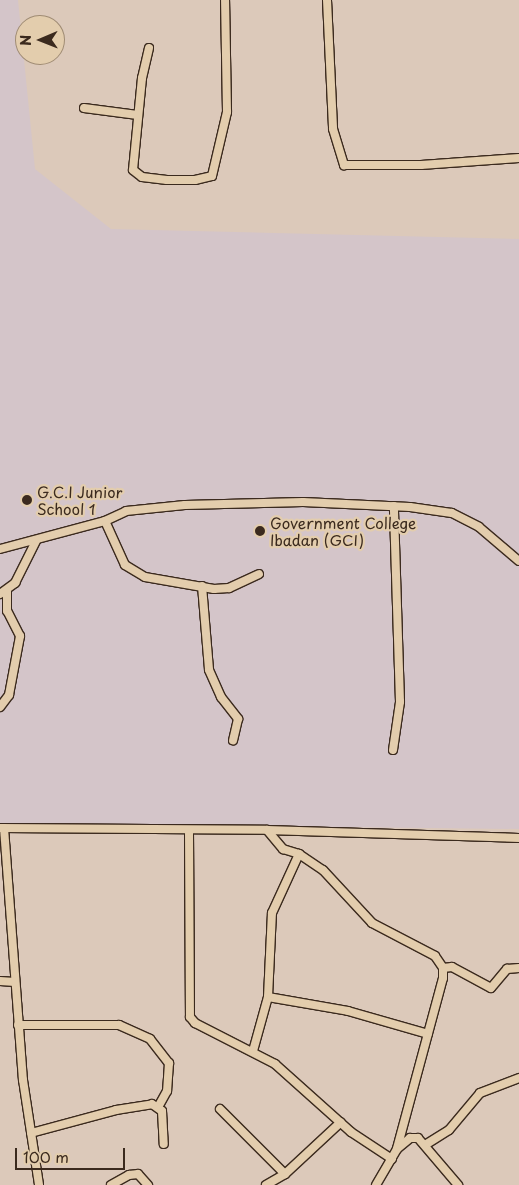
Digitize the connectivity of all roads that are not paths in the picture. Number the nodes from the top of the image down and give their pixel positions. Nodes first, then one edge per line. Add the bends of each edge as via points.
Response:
1 (226, 0) edge
2 (327, 0) edge
3 (149, 48) dead end
4 (84, 108) dead end
5 (138, 116) junction
6 (519, 158) edge
7 (394, 506) junction
8 (105, 520) junction
9 (36, 541) junction
10 (0, 549) edge
11 (519, 560) edge
12 (259, 574) dead end
13 (202, 586) junction
14 (4, 592) edge
15 (0, 707) edge
16 (233, 740) dead end
17 (393, 750) dead end
18 (2, 828) edge
19 (267, 830) junction
20 (189, 831) junction
21 (519, 838) edge
22 (299, 854) junction
23 (443, 968) junction
24 (519, 968) edge
25 (0, 981) edge
26 (15, 982) junction
27 (268, 997) junction
28 (18, 1025) junction
29 (428, 1034) junction
30 (253, 1050) junction
31 (519, 1078) edge
32 (158, 1107) junction
33 (220, 1109) dead end
34 (340, 1122) junction
35 (31, 1133) junction
36 (164, 1144) dead end
37 (425, 1145) junction
38 (397, 1149) junction
39 (392, 1159) junction
40 (285, 1174) junction
41 (39, 1185) edge
42 (111, 1185) edge
43 (148, 1185) edge
44 (266, 1185) edge
45 (376, 1185) edge
46 (458, 1185) edge

1 - 5 street via 227,112 212,176 167,180 136,174 132,165
2 - 6 street via 333,129 344,165 421,165
3 - 5 street
4 - 5 street
7 - 8 street via 303,502 185,505 126,511
7 - 11 street via 452,513 480,527
7 - 17 street via 400,702
8 - 9 street
8 - 13 street via 125,565 146,577
9 - 10 street
9 - 14 street via 15,583
12 - 13 street via 229,588
13 - 16 street via 209,670 221,697 238,719
14 - 15 street via 7,611 20,636 9,695
18 - 20 street
18 - 26 street
19 - 20 street
19 - 21 street
19 - 22 street via 282,849
20 - 30 street via 190,1018 194,1023
22 - 23 street via 335,882 372,923 435,956
22 - 27 street via 272,914
23 - 24 street via 452,968 491,988 507,969
23 - 29 street
25 - 26 street
26 - 28 street
27 - 29 street via 348,1011
27 - 30 street
28 - 32 street via 119,1025 150,1038 169,1064 167,1091
28 - 35 street
29 - 38 street
30 - 34 street via 285,1071
31 - 37 street via 480,1093 449,1130
32 - 35 street via 135,1105
32 - 36 street via 162,1112
33 - 40 street
34 - 39 street
34 - 40 street
35 - 41 street
37 - 38 street via 418,1138 410,1138
37 - 46 street
38 - 39 street
39 - 45 street
40 - 44 street
42 - 43 street via 138,1174

